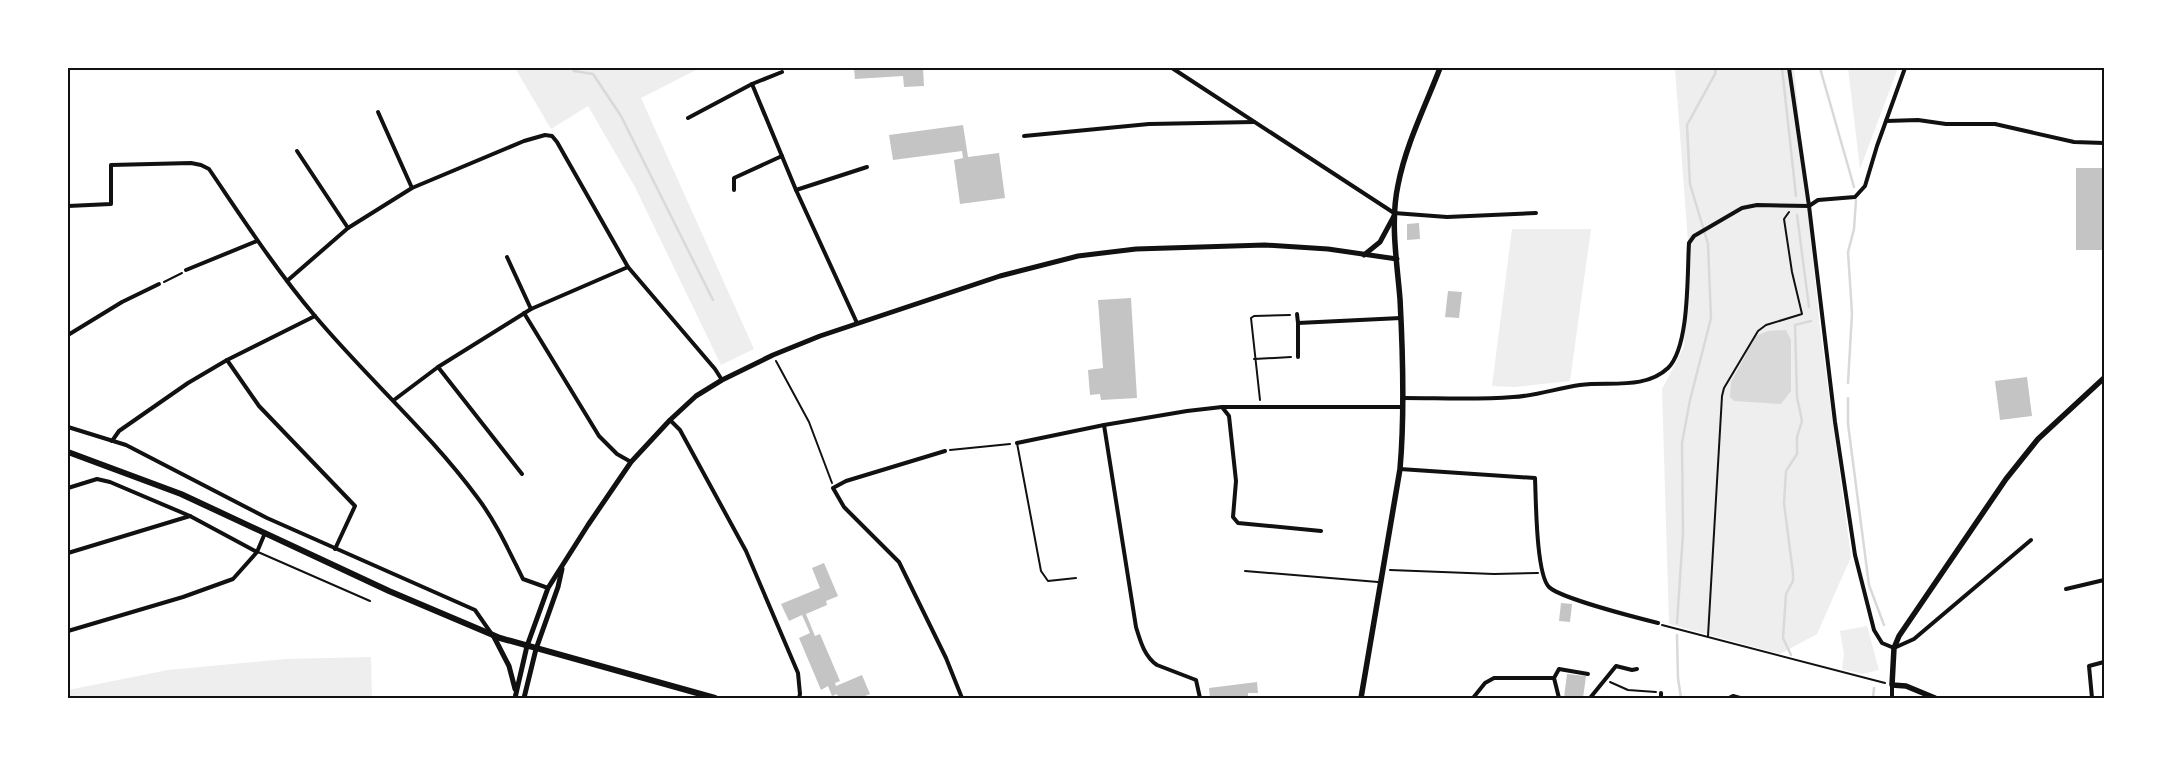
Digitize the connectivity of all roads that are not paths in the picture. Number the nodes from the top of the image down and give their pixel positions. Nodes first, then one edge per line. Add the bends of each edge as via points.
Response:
1 (1172, 68) edge
2 (1440, 68) edge
3 (1789, 68) edge
4 (1905, 68) edge
5 (782, 72) dead end
6 (752, 84) junction
7 (378, 112) dead end
8 (688, 118) dead end
9 (1886, 121) junction
10 (1254, 122) junction
11 (1024, 136) dead end
12 (2104, 143) edge
13 (298, 151) dead end
14 (782, 156) junction
15 (867, 167) dead end
16 (412, 188) junction
17 (734, 190) dead end
18 (796, 190) junction
19 (68, 206) edge
20 (1809, 206) junction
21 (1536, 213) dead end
22 (1394, 214) junction
23 (348, 228) junction
24 (256, 241) junction
25 (1364, 255) junction
26 (506, 257) dead end
27 (1397, 259) junction
28 (628, 267) junction
29 (186, 270) road end
30 (287, 281) junction
31 (159, 284) road end
32 (531, 309) junction
33 (524, 313) junction
34 (1297, 314) road end
35 (315, 316) junction
36 (1401, 318) junction
37 (1298, 323) junction
38 (857, 324) junction
39 (68, 335) edge
40 (1298, 357) road end
41 (227, 360) junction
42 (438, 367) junction
43 (2104, 378) edge
44 (722, 380) junction
45 (1403, 398) junction
46 (394, 400) junction
47 (1222, 407) junction
48 (1403, 407) junction
49 (670, 420) junction
50 (1104, 425) junction
51 (68, 427) edge
52 (112, 442) junction
53 (1018, 443) joint
54 (945, 450) road end
55 (68, 452) edge
56 (631, 462) junction
57 (1400, 469) junction
58 (522, 474) dead end
59 (68, 488) edge
60 (190, 516) junction
61 (1321, 531) dead end
62 (265, 533) junction
63 (2031, 540) dead end
64 (335, 549) junction
65 (257, 552) junction
66 (68, 553) edge
67 (563, 566) junction
68 (1245, 571) dead end
69 (1076, 578) dead end
70 (2104, 580) edge
71 (1381, 582) junction
72 (548, 588) junction
73 (2066, 590) dead end
74 (370, 601) dead end
75 (1658, 624) dead end
76 (68, 631) edge
77 (492, 634) junction
78 (527, 646) junction
79 (536, 648) junction
80 (1894, 648) junction
81 (2104, 662) edge
82 (1637, 669) dead end
83 (1588, 674) dead end
84 (1554, 678) junction
85 (1892, 685) junction
86 (1661, 693) road end
87 (515, 698) edge
88 (524, 698) edge
89 (716, 698) edge
90 (799, 698) edge
91 (962, 698) edge
92 (1200, 698) edge
93 (1361, 698) edge
94 (1474, 698) edge
95 (1559, 698) edge
96 (1590, 698) edge
97 (1661, 698) edge
98 (1729, 698) edge
99 (1740, 698) edge
100 (1892, 698) edge
101 (1935, 698) edge
102 (2092, 698) edge

1 - 10 street
2 - 22 main road via 1404,159
3 - 20 street
4 - 9 street
5 - 6 street
6 - 8 street
6 - 14 street
7 - 16 street
9 - 12 street via 1995,124 2074,142
9 - 20 street via 1865,186 1855,197 1818,200
10 - 11 street via 1149,124
10 - 22 street
13 - 23 street
14 - 17 street via 734,178
14 - 18 street
15 - 18 street
16 - 23 street
16 - 28 street via 524,141 552,136
18 - 38 street
19 - 24 street via 111,204 111,165 191,163 209,169
20 - 45 street via 1757,205 1742,208 1694,236 1689,243 1687,309 1678,350 1668,367 1657,376 1636,382 1582,384 1515,397
20 - 80 street via 1835,422 1855,554 1874,630 1882,643
21 - 22 street via 1447,217
22 - 25 street via 1380,242
22 - 27 main road
23 - 30 street
24 - 29 street
24 - 30 street
25 - 27 street
25 - 38 street via 1265,245 1136,250 1078,256 1000,276
26 - 32 street
27 - 36 main road
28 - 32 street
28 - 44 street
30 - 35 street
31 - 39 street
32 - 33 street
33 - 42 street
33 - 56 street via 599,436 617,454
34 - 37 street
35 - 41 street
35 - 46 street
36 - 37 street
36 - 45 main road
37 - 40 street
38 - 44 street via 773,355
41 - 52 street via 158,402 119,431
41 - 64 street via 259,406 355,506
42 - 46 street
42 - 58 street
43 - 80 main road via 2038,439 2012,472 1899,636
44 - 49 street via 696,396
45 - 48 main road
46 - 72 street via 476,496 523,579
47 - 48 street
47 - 50 street
47 - 61 street via 1229,416 1235,472 1232,517 1238,523
48 - 57 main road
49 - 56 street
49 - 90 street via 680,430 746,550 798,673
50 - 53 street
50 - 92 street via 1136,627 1142,646 1157,665 1196,680
51 - 52 street
52 - 64 street via 126,445 267,518
53 - 69 lane via 1041,571 1048,581
54 - 91 street via 846,481 834,488 844,507 898,562 946,658
55 - 62 main road via 181,494
56 - 67 street
57 - 71 main road
57 - 75 street via 1535,478 1541,572 1549,587
59 - 60 street via 97,479
60 - 65 street
60 - 66 street
62 - 65 street
62 - 77 main road via 389,592
63 - 80 street via 1914,639
64 - 77 street via 475,610
65 - 74 lane
65 - 76 street via 233,579
67 - 72 street
67 - 79 street
68 - 71 lane
70 - 73 street
71 - 93 main road
72 - 78 street
77 - 78 main road
77 - 87 street via 509,666
78 - 79 main road
78 - 87 street
79 - 88 street
79 - 89 main road
80 - 85 main road
81 - 102 street via 2089,666
82 - 96 street via 1616,666
83 - 84 street via 1558,669
84 - 94 street via 1494,678 1485,683
84 - 95 street
85 - 100 street
85 - 101 main road via 1906,686
86 - 97 street
98 - 99 street

